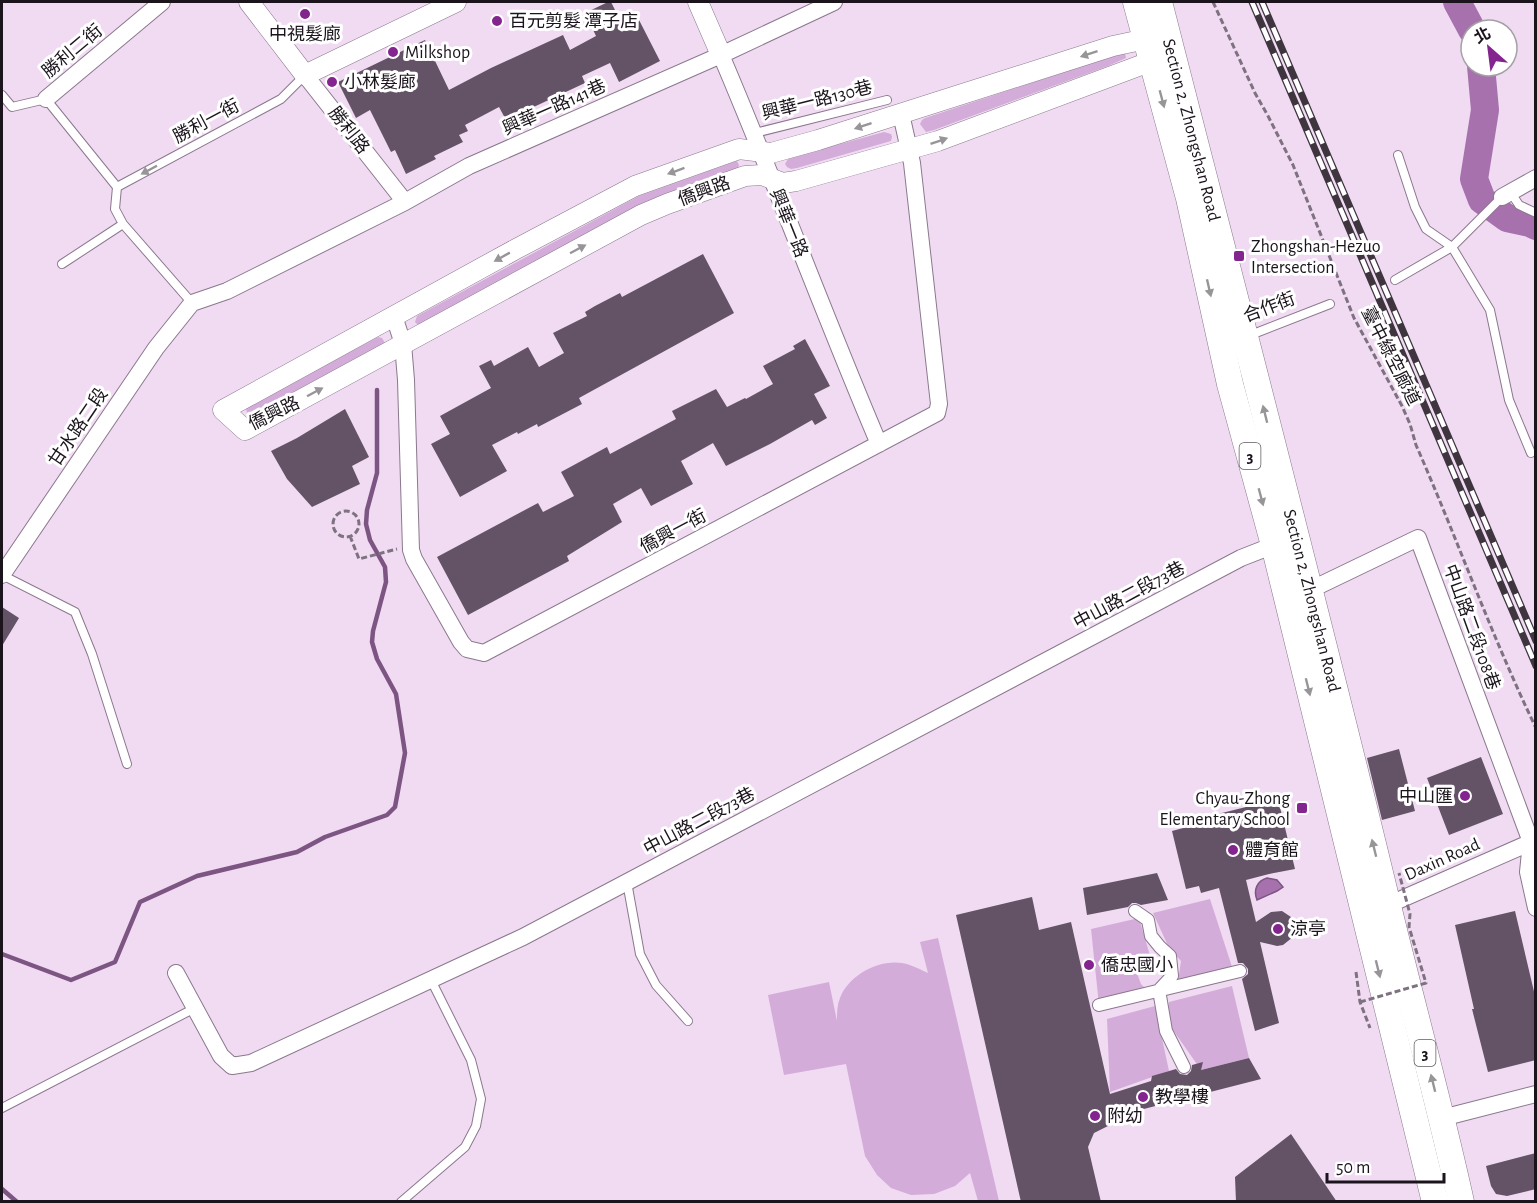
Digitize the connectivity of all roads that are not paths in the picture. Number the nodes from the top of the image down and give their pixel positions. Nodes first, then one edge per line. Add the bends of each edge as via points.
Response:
1 (162, 2) edge
2 (249, 2) edge
3 (456, 2) edge
4 (698, 2) edge
5 (834, 2) edge
6 (1136, 2) edge
7 (1159, 2) edge
8 (1149, 50) junction
9 (721, 55) junction
10 (305, 75) junction
11 (2, 95) edge
12 (46, 99) junction
13 (886, 99) dead end
14 (900, 114) junction
15 (755, 133) junction
16 (910, 150) junction
17 (762, 152) junction
18 (1398, 155) dead end
19 (772, 178) junction
20 (1536, 178) edge
21 (117, 187) junction
22 (1507, 195) junction
23 (405, 202) junction
24 (1536, 213) edge
25 (123, 224) junction
26 (1452, 247) junction
27 (62, 264) dead end
28 (1395, 280) dead end
29 (192, 303) junction
30 (1330, 304) dead end
31 (394, 316) junction
32 (1234, 341) junction
33 (403, 344) junction
34 (879, 444) junction
35 (1531, 453) dead end
36 (1274, 545) junction
37 (2, 575) edge
38 (1310, 590) junction
39 (127, 764) dead end
40 (1533, 841) edge
41 (627, 881) junction
42 (1376, 908) junction
43 (1536, 908) edge
44 (1135, 911) dead end
45 (1240, 971) dead end
46 (176, 973) dead end
47 (431, 980) junction
48 (1159, 990) junction
49 (1099, 1005) dead end
50 (195, 1008) junction
51 (688, 1021) dead end
52 (1184, 1067) dead end
53 (1536, 1094) edge
54 (2, 1108) edge
55 (1442, 1118) junction
56 (401, 1202) edge
57 (1435, 1202) edge
58 (1461, 1202) edge

1 - 12 street, 勝利二街
2 - 10 street, 勝利路
3 - 10 street
4 - 9 street, 興華一路
5 - 9 street, 興華一路141巷
6 - 8 main road, Section 2, Zhongshan Road / 3
7 - 32 main road, Section 2, Zhongshan Road / 3
8 -> 14 street, 僑興路 via 1113,46
16 -> 8 street, 僑興路
8 -> 32 main road, Section 2, Zhongshan Road / 3 via 1189,198
9 - 15 street, 興華一路
9 - 23 street, 興華一路141巷 via 469,166
10 -> 21 lane, 勝利一街 via 281,99
10 - 23 street, 勝利路
11 - 12 lane, 勝利二街 via 12,107
12 - 21 lane
13 - 15 lane, 興華一路130巷
14 - 16 street, 僑興一街
14 -> 17 street, 僑興路 via 810,143
15 - 17 street, 興華一路
16 - 19 street, 僑興路 via 795,182 783,183
16 - 34 street, 僑興一街 via 939,404 937,413
17 - 19 street, 興華一路
17 -> 31 street, 僑興路 via 739,149 634,186
18 - 26 lane via 1426,229
33 -> 19 street, 僑興路 via 650,211 745,176
19 - 34 street, 興華一路
20 - 22 street
21 - 25 lane via 115,209
22 - 24 lane
22 - 26 lane
23 - 29 street, 興華一路141巷 via 227,291
25 - 27 lane
25 - 29 lane
26 - 28 lane
26 - 35 lane via 1490,310 1509,400
29 - 37 street, 甘水路二段 via 156,348
30 - 32 lane, 合作街
31 - 33 street, 僑興一街
31 -> 33 street, 僑興路 via 222,410 245,430
32 -> 36 main road, Section 2, Zhongshan Road / 3 via 1230,384
38 -> 32 main road, Section 2, Zhongshan Road / 3
33 - 34 street, 僑興一街 via 411,550 461,642 476,652 494,648
36 - 41 street, 中山路二段73巷 via 1241,558
36 -> 42 main road, Section 2, Zhongshan Road / 3
37 - 39 lane via 75,612
38 - 40 street, 中山路二段108巷 via 1418,538
42 -> 38 main road, Section 2, Zhongshan Road / 3
40 - 42 street, Daxin Road
40 - 43 street via 1528,872
41 - 47 street, 中山路二段73巷 via 523,937
41 - 51 lane via 640,954 656,985
55 -> 42 main road, Section 2, Zhongshan Road / 3
42 -> 57 main road, Section 2, Zhongshan Road / 3
44 - 48 street via 1148,920 1151,936 1170,956 1172,975
45 - 48 street
46 - 50 street, 中山路二段73巷
47 - 50 street, 中山路二段73巷 via 251,1063 232,1066 221,1056
47 - 56 lane via 471,1060 481,1099 476,1126 465,1148
48 - 49 street
48 - 52 street via 1166,1031
50 - 54 lane
53 - 55 street
55 - 58 main road, Section 2, Zhongshan Road / 3

